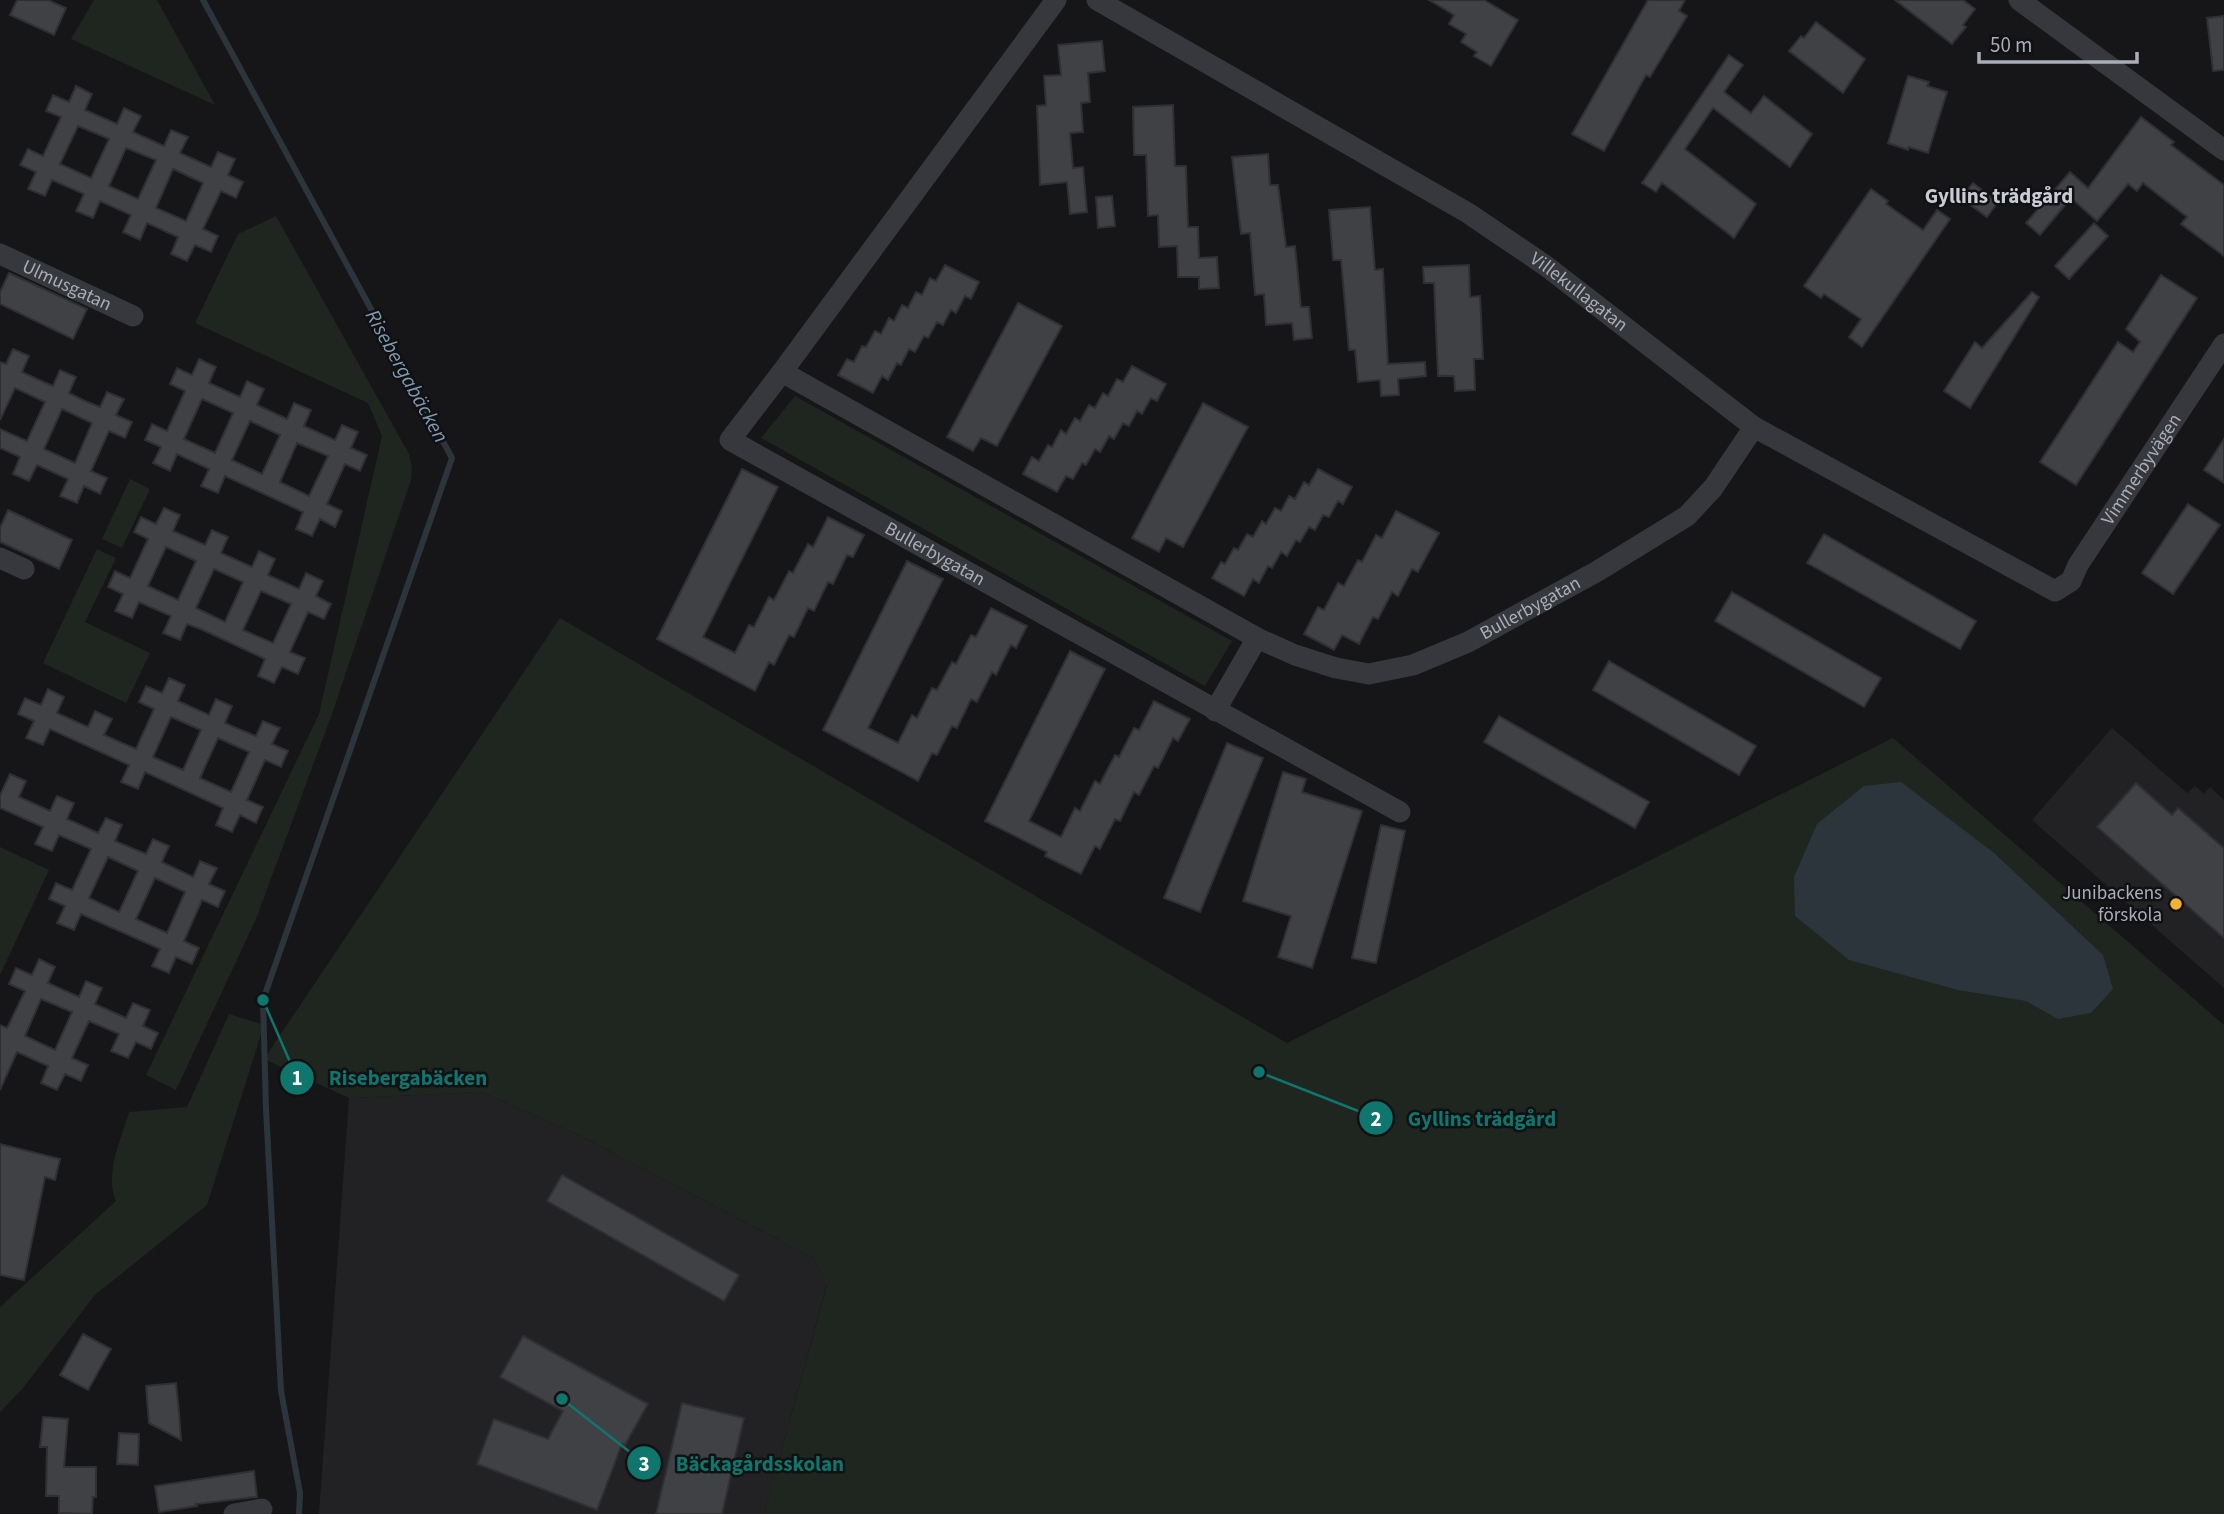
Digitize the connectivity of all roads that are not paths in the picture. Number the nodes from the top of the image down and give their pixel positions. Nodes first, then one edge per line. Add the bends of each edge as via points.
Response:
1 (1056, 0) edge
2 (1097, 0) edge
3 (2019, 0) edge
4 (2224, 150) edge
5 (0, 254) edge
6 (133, 316) dead end
7 (2224, 344) edge
8 (782, 372) junction
9 (1754, 427) junction
10 (0, 558) edge
11 (24, 569) dead end
12 (2056, 591) joint
13 (1257, 638) junction
14 (1215, 710) junction
15 (1401, 812) dead end
16 (262, 1509) dead end
17 (234, 1514) edge

1 - 8 street, Bullerbygatan
2 - 9 street, Villekullagatan via 1468,213 1546,265
3 - 4 street
5 - 6 street, Ulmusgatan
7 - 12 street, Vimmerbyvägen via 2071,581
8 - 13 street, Bullerbygatan
8 - 14 street, Bullerbygatan via 730,440
9 - 12 street, Villekullagatan
9 - 13 street, Bullerbygatan via 1713,488 1687,516 1468,642 1413,665 1368,674 1295,655
10 - 11 street
13 - 14 street
14 - 15 street, Bullerbygatan
16 - 17 street

